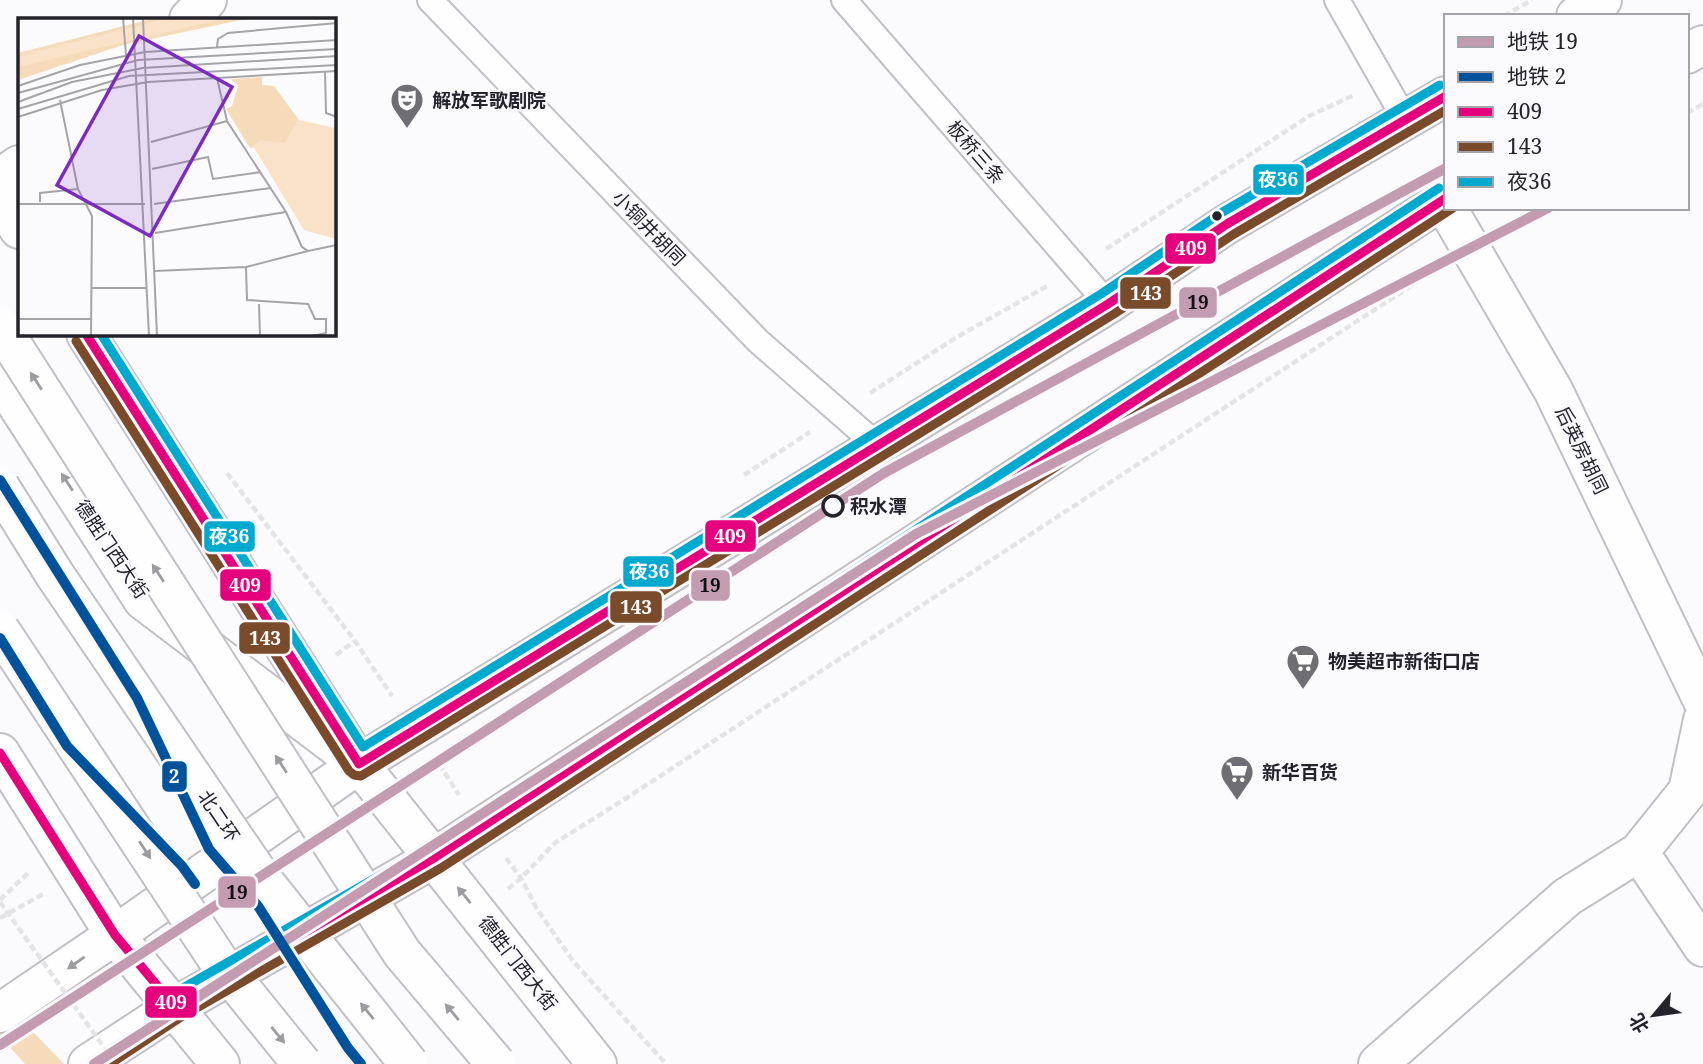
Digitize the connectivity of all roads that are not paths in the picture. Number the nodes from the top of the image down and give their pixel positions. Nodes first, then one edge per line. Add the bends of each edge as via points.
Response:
1 (207, 0) edge
2 (430, 0) edge
3 (844, 0) edge
4 (1337, 0) edge
5 (1602, 0) edge
6 (1579, 14) edge
7 (190, 18) edge
8 (1444, 97) edge
9 (1406, 121) junction
10 (18, 167) edge
11 (0, 178) edge
12 (0, 198) edge
13 (1444, 204) edge
14 (1449, 210) edge
15 (18, 227) edge
16 (1108, 304) junction
17 (0, 326) edge
18 (87, 336) edge
19 (0, 377) edge
20 (878, 446) junction
21 (0, 486) edge
22 (0, 629) edge
23 (1703, 701) edge
24 (1703, 720) edge
25 (0, 754) edge
26 (359, 764) junction
27 (1639, 852) junction
28 (434, 858) junction
29 (115, 935) junction
30 (1703, 947) edge
31 (175, 1007) junction
32 (0, 1013) edge
33 (99, 1063) edge
34 (220, 1064) edge
35 (302, 1064) edge
36 (409, 1064) edge
37 (496, 1064) edge
38 (597, 1064) edge
39 (1378, 1064) edge

1 - 7 main road
2 - 20 lane, 小铜井胡同 via 758,341
3 - 16 lane, 板桥三条
4 - 9 lane
5 - 6 main road
8 - 9 main road
9 - 16 main road via 1227,224
10 - 11 main road
12 - 15 main road
13 - 28 main road
14 - 23 main road, 后英房胡同 via 1553,390
16 - 20 main road
37 -> 17 main road, bridge via 402,953
18 - 26 main road, 德胜门西大街
26 -> 19 main road, 德胜门西大街 via 144,600
20 - 26 main road
36 -> 21 main road, 北二环, bridge via 262,880
22 -> 35 main road, bridge via 218,960
24 - 27 main road via 1688,791
25 - 29 main road
26 - 28 main road, 德胜门西大街
26 - 29 main road
27 - 30 main road
27 - 39 main road via 1567,897
28 - 31 main road
38 -> 28 main road, 德胜门西大街
29 - 31 main road
29 -> 32 main road
31 - 33 main road
31 - 34 main road

